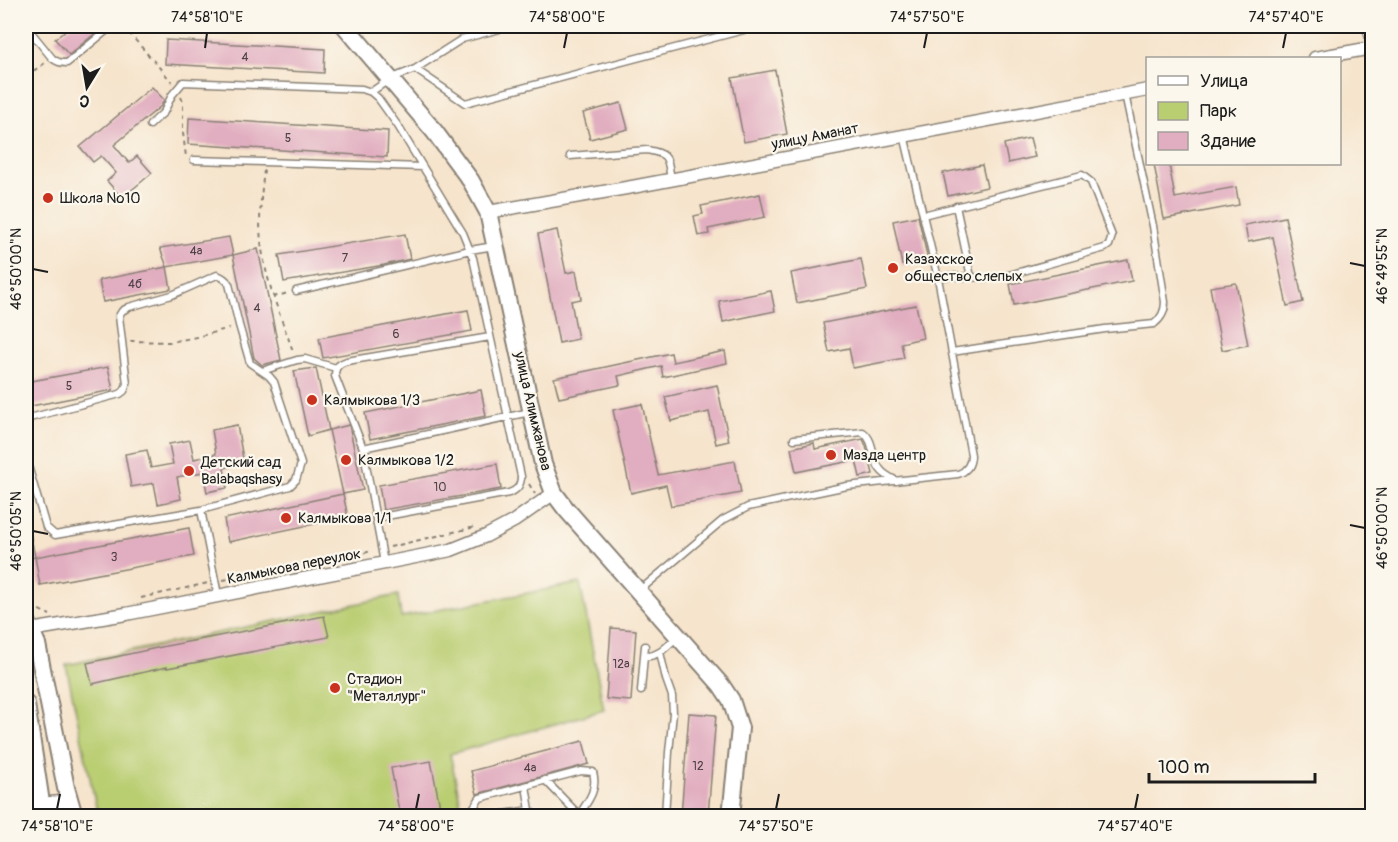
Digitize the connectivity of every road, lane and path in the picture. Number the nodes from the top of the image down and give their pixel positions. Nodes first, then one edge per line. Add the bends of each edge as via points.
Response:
1 (26, 26) edge
2 (112, 26) edge
3 (345, 26) edge
4 (511, 26) edge
5 (759, 26) edge
6 (1366, 26) edge
7 (1372, 48) edge
8 (1321, 57) edge
9 (52, 58) junction
10 (415, 69) junction
11 (26, 76) edge
12 (390, 79) junction
13 (1146, 90) edge
14 (371, 92) junction
15 (1125, 94) junction
16 (150, 125) dead end
17 (904, 135) junction
18 (570, 156) dead end
19 (194, 160) dead end
20 (264, 162) junction
21 (423, 167) junction
22 (671, 179) junction
23 (956, 206) junction
24 (488, 212) junction
25 (923, 214) junction
26 (495, 246) junction
27 (470, 250) junction
28 (938, 278) junction
29 (971, 278) junction
30 (296, 291) joint
31 (273, 297) junction
32 (239, 325) junction
33 (490, 337) junction
34 (121, 342) junction
35 (952, 352) junction
36 (297, 360) junction
37 (336, 368) junction
38 (262, 371) junction
39 (533, 412) junction
40 (507, 417) junction
41 (26, 418) edge
42 (794, 439) dead end
43 (363, 448) junction
44 (26, 459) edge
45 (897, 481) junction
46 (554, 493) junction
47 (201, 510) junction
48 (376, 518) junction
49 (475, 527) dead end
50 (381, 549) junction
51 (384, 563) junction
52 (215, 582) junction
53 (638, 592) junction
54 (218, 596) junction
55 (134, 600) dead end
56 (26, 608) edge
57 (52, 616) dead end
58 (27, 627) edge
59 (678, 636) junction
60 (645, 646) dead end
61 (660, 652) junction
62 (644, 656) junction
63 (641, 691) dead end
64 (26, 704) edge
65 (545, 780) junction
66 (526, 786) junction
67 (37, 808) edge
68 (72, 809) edge
69 (531, 813) edge
70 (468, 816) edge
71 (490, 816) edge
72 (580, 816) edge
73 (665, 816) edge
74 (731, 816) edge

1 - 9 lane
2 - 9 lane via 67,63
3 - 12 street, улица Алимжанова
4 - 10 lane via 462,39
5 - 10 lane via 465,103
6 - 7 lane
7 - 8 street
9 - 11 path
10 - 12 lane
12 - 14 lane
12 - 24 street, улица Алимжанова via 471,181
13 - 15 street, улицу Аманат
14 - 16 lane via 362,88 183,82 164,112
14 - 21 lane
15 - 17 street, улицу Аманат
15 - 35 lane via 1165,302 1159,320 1154,324
17 - 22 street, улицу Аманат
17 - 25 lane
18 - 22 lane via 656,152 668,159
19 - 20 lane
20 - 21 lane
20 - 31 path via 260,203 262,249
21 - 27 lane
22 - 24 street, улицу Аманат
23 - 25 lane
23 - 29 lane
23 - 29 lane via 1082,175 1091,182 1112,236 1105,248 1009,275
24 - 26 street, улица Алимжанова
25 - 28 lane
26 - 27 lane
26 - 39 street, улица Алимжанова
27 - 30 lane
27 - 33 lane
28 - 29 lane
28 - 35 lane
30 - 31 path
31 - 36 path
32 - 34 path via 170,342
32 - 34 lane via 229,284 217,275 122,311
32 - 38 lane via 250,363
33 - 37 lane via 347,361
33 - 40 lane
34 - 41 lane via 127,384 120,394
35 - 45 lane via 970,463 958,474
36 - 37 lane
36 - 38 lane
37 - 43 lane via 335,376
38 - 47 lane via 274,382 301,464 299,474 290,486
39 - 40 lane
39 - 46 street, улица Алимжанова via 543,464
40 - 43 lane
40 - 48 lane via 521,476 514,491
42 - 45 lane via 864,432 870,438 882,473
43 - 48 lane
44 - 47 lane via 46,527 55,535
45 - 53 lane via 847,486 748,507 723,520
46 - 51 street, Калмыкова переулок via 486,536 451,550
46 - 53 street, улица Алимжанова
47 - 52 lane
48 - 50 lane
49 - 50 path
50 - 51 lane
50 - 52 path
51 - 54 street, Калмыкова переулок
52 - 54 lane
52 - 55 path
53 - 59 street, улица Алимжанова
54 - 58 street, Калмыкова переулок via 126,614
56 - 57 path via 33,606
58 - 68 street via 38,645
59 - 61 lane
59 - 74 street, улица Алимжанова via 721,685 731,700 740,728
60 - 62 lane
61 - 62 lane
61 - 73 lane via 673,713
62 - 63 lane
64 - 67 street
65 - 66 lane
65 - 72 lane
65 - 72 lane via 592,772 593,795
66 - 69 lane
66 - 70 lane via 480,798
67 - 68 street
69 - 71 lane

